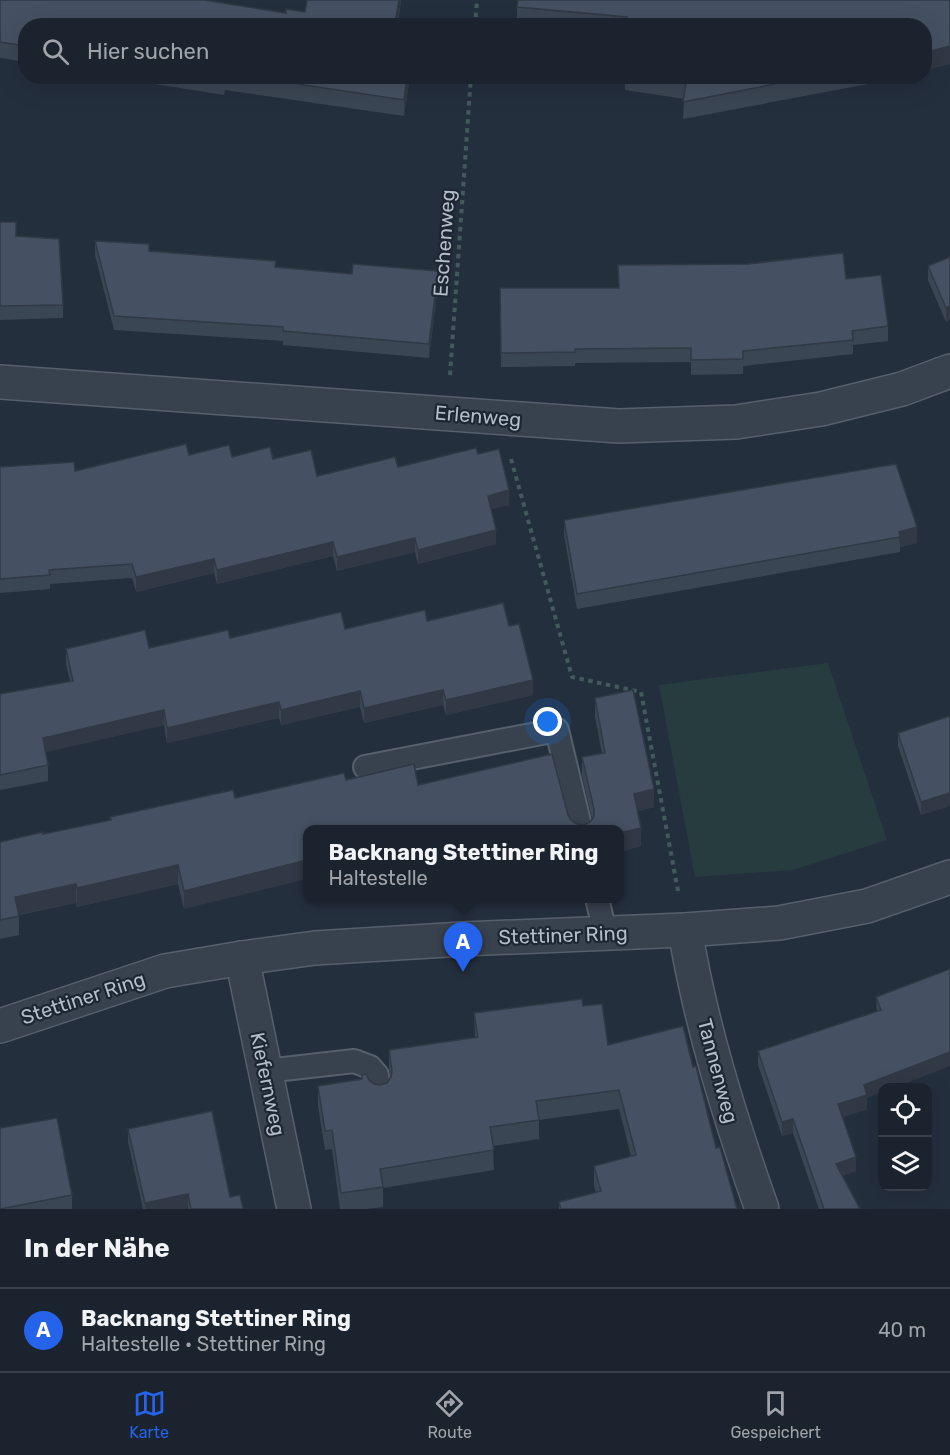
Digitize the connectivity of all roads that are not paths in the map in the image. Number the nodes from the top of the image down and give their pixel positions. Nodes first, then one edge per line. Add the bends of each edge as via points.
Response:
1 (950, 371) edge
2 (0, 382) edge
3 (365, 767) dead end
4 (580, 825) edge
5 (950, 877) edge
6 (598, 903) edge
7 (686, 930) junction
8 (606, 933) junction
9 (242, 958) junction
10 (0, 1026) edge
11 (266, 1071) junction
12 (379, 1091) edge
13 (294, 1209) edge
14 (762, 1209) edge

1 - 2 street, Erlenweg via 902,389 821,409 736,422 619,426
3 - 4 lane via 557,729
5 - 7 street, Stettiner Ring via 856,908 779,923
6 - 8 lane
7 - 8 street, Stettiner Ring
7 - 14 street, Tannenweg via 695,986 736,1135
8 - 9 street, Stettiner Ring via 315,948
9 - 10 street, Stettiner Ring via 165,971
9 - 11 street, Kiefernweg
11 - 12 lane via 354,1060 377,1075
11 - 13 street, Kiefernweg

